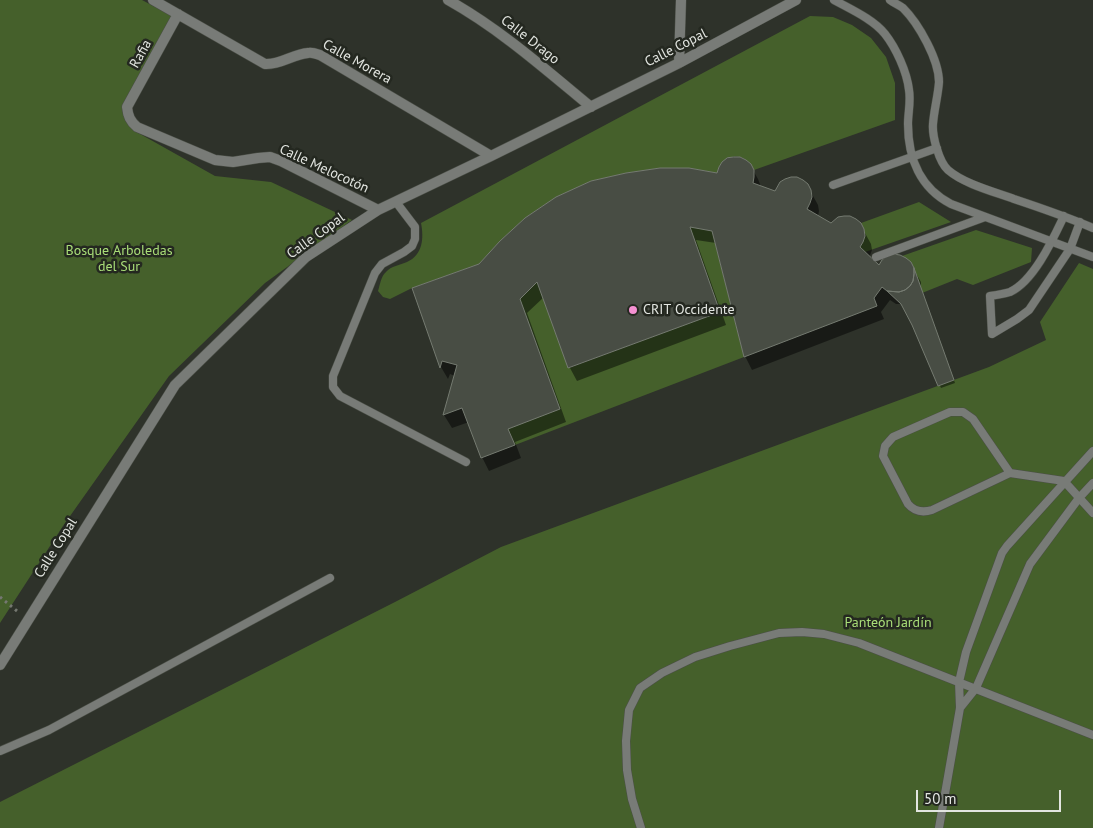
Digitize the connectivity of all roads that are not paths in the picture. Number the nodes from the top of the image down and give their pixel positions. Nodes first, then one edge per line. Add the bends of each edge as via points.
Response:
1 (153, 0) edge
2 (448, 0) edge
3 (681, 0) edge
4 (796, 0) edge
5 (834, 0) edge
6 (890, 0) edge
7 (178, 14) junction
8 (679, 63) junction
9 (127, 107) joint
10 (591, 107) junction
11 (937, 148) junction
12 (491, 156) junction
13 (912, 157) junction
14 (833, 185) dead end
15 (396, 202) junction
16 (378, 210) junction
17 (1064, 216) junction
18 (985, 217) junction
19 (1080, 222) junction
20 (1093, 228) edge
21 (1052, 242) junction
22 (1070, 249) junction
23 (876, 257) dead end
24 (1093, 258) edge
25 (1093, 451) edge
26 (466, 462) dead end
27 (1010, 473) junction
28 (1064, 481) junction
29 (1093, 483) edge
30 (1080, 498) junction
31 (1093, 513) edge
32 (330, 578) dead end
33 (0, 665) edge
34 (959, 682) junction
35 (976, 688) junction
36 (960, 708) junction
37 (1093, 735) edge
38 (0, 750) edge
39 (641, 828) edge
40 (939, 828) edge

1 - 7 street, Calle Morera
2 - 10 street, Calle Drago via 514,43
3 - 8 street
4 - 8 street, Calle Copal
5 - 13 lane via 866,18 884,33 900,60 910,92 908,124
6 - 11 lane via 912,19 934,57 939,82 933,126
7 - 9 street, Rafia
7 - 12 street, Calle Morera via 265,64 271,65 310,52 320,55
8 - 10 street, Calle Copal
9 - 16 street, Calle Melocotón via 129,118 137,127 215,160 276,159
10 - 12 street, Calle Copal
11 - 13 lane
11 - 17 lane via 947,169 960,178
12 - 15 street, Calle Copal
13 - 14 lane
13 - 18 lane via 924,182 941,199
15 - 16 street, Calle Copal
15 - 26 lane via 415,227 415,239 412,246 382,264 375,273 333,376 333,387 340,396
16 - 33 street, Calle Copal via 306,257 174,385
17 - 19 lane
17 - 21 lane
18 - 21 lane
18 - 23 lane
19 - 20 lane
19 - 22 lane
21 - 22 lane
21 - 22 lane via 1021,284 1011,291 990,296 992,334 1029,310
22 - 24 lane
25 - 28 lane
27 - 27 lane via 973,419 963,412 950,412 893,437 884,451 908,504 921,512 932,510
27 - 28 lane
28 - 30 lane
28 - 34 lane via 1002,553 966,652
29 - 30 lane
30 - 31 lane
30 - 35 lane via 1030,564
32 - 38 lane via 49,730
34 - 35 lane
34 - 36 lane
34 - 39 lane via 859,642 802,632 779,633 695,657 640,688 629,710 628,770
35 - 36 lane
35 - 37 lane
36 - 40 lane

